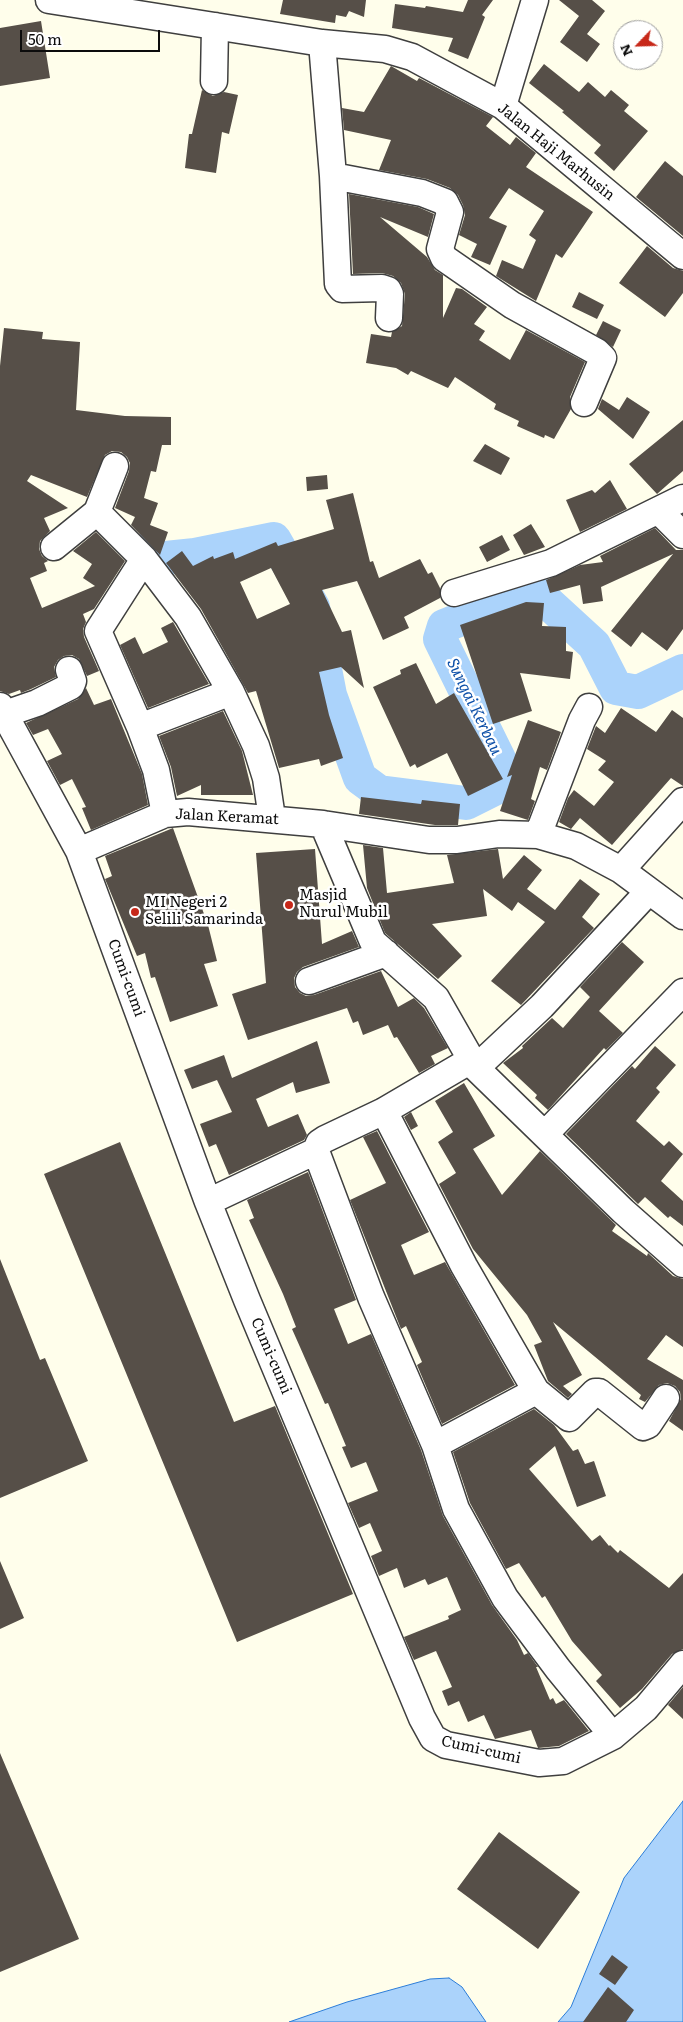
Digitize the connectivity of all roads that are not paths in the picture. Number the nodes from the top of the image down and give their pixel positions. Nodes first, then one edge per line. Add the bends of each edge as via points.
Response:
1 (50, 0) edge
2 (535, 0) edge
3 (167, 10) edge
4 (215, 26) junction
5 (322, 43) junction
6 (214, 81) dead end
7 (503, 106) junction
8 (333, 176) junction
9 (683, 256) edge
10 (389, 318) dead end
11 (584, 403) dead end
12 (115, 466) dead end
13 (683, 498) edge
14 (659, 511) junction
15 (97, 512) junction
16 (683, 535) edge
17 (54, 547) dead end
18 (144, 559) junction
19 (454, 593) dead end
20 (69, 670) dead end
21 (231, 692) junction
22 (588, 707) dead end
23 (3, 710) edge
24 (140, 727) junction
25 (683, 801) edge
26 (165, 814) junction
27 (272, 818) junction
28 (323, 824) junction
29 (538, 835) junction
30 (79, 851) junction
31 (621, 870) junction
32 (649, 891) junction
33 (683, 916) edge
34 (386, 953) junction
35 (309, 981) dead end
36 (683, 992) edge
37 (474, 1064) junction
38 (384, 1111) junction
39 (545, 1134) junction
40 (316, 1151) junction
41 (208, 1202) junction
42 (683, 1264) edge
43 (536, 1391) junction
44 (666, 1398) dead end
45 (435, 1445) junction
46 (683, 1664) edge
47 (613, 1736) junction

1 - 3 street, Jalan Haji Marhusin
2 - 7 street
3 - 4 street, Jalan Haji Marhusin
4 - 5 street, Jalan Haji Marhusin
4 - 6 street
5 - 7 street, Jalan Haji Marhusin via 385,49 412,57
5 - 8 street
7 - 9 street, Jalan Haji Marhusin
8 - 10 street via 339,286 342,289 388,290
8 - 11 street via 422,193 445,202 450,212 440,248 444,258 512,305 603,358
12 - 15 street
13 - 14 street
14 - 16 street
14 - 19 street via 551,563
15 - 17 street
15 - 18 street
18 - 21 street via 188,617
18 - 24 street via 98,631
20 - 23 street via 71,686 37,703
21 - 24 street
21 - 27 street via 266,778
22 - 29 street
23 - 30 street, Cumi-cumi
24 - 26 street via 156,770
25 - 31 street
26 - 27 street, Jalan Keramat via 188,812
26 - 30 street, Jalan Keramat
27 - 28 street, Jalan Keramat
28 - 29 street via 429,840 499,834
28 - 34 street via 366,929 373,942
29 - 31 street via 576,846
30 - 41 street, Cumi-cumi
31 - 32 street
32 - 33 street
32 - 37 street via 542,1006
34 - 35 street
34 - 37 street via 436,998
36 - 39 street
37 - 38 street
37 - 39 street
38 - 40 street via 325,1139
38 - 43 street via 464,1266
39 - 42 street via 623,1211
40 - 41 street
40 - 45 street via 371,1297
41 - 47 street, Cumi-cumi via 433,1738 446,1745 551,1763 562,1761
43 - 44 street via 568,1418 595,1392 599,1392 643,1426 648,1425
43 - 45 street
45 - 47 street via 456,1509 505,1598
46 - 47 street, Cumi-cumi via 646,1708

